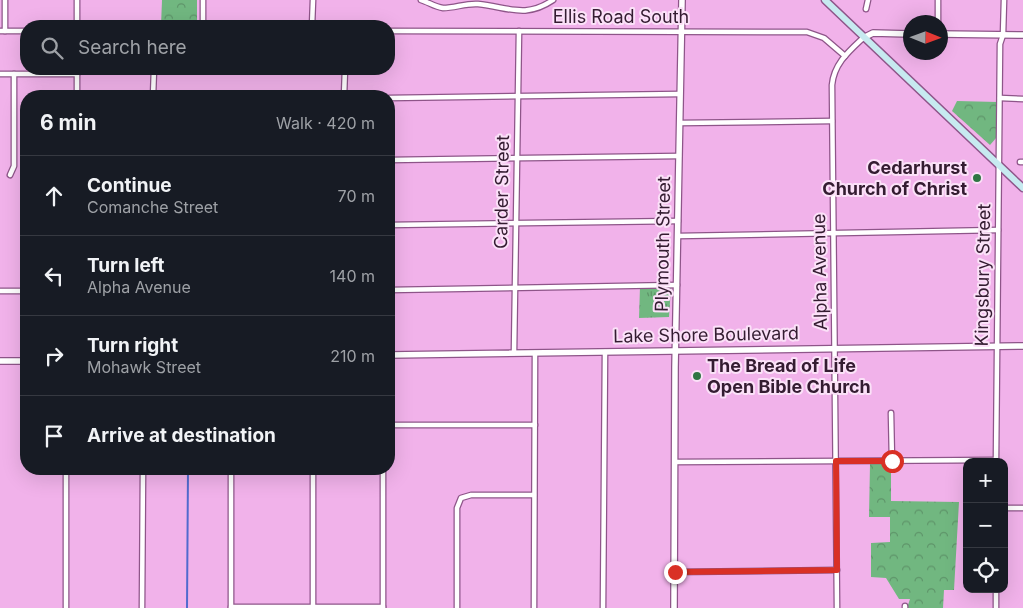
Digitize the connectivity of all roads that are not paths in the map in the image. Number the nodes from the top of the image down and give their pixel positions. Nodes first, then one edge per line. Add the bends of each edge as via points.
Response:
1 (5, 0) edge
2 (77, 0) edge
3 (203, 0) edge
4 (313, 0) edge
5 (421, 0) edge
6 (553, 0) edge
7 (682, 0) edge
8 (825, 0) edge
9 (868, 0) edge
10 (938, 0) edge
11 (1004, 0) edge
12 (470, 2) edge
13 (866, 9) dead end
14 (938, 15) edge
15 (77, 20) edge
16 (203, 20) edge
17 (312, 20) edge
18 (2, 31) edge
19 (20, 31) edge
20 (395, 31) edge
21 (519, 31) junction
22 (681, 32) junction
23 (903, 34) edge
24 (948, 34) edge
25 (1003, 35) junction
26 (1023, 35) edge
27 (863, 38) junction
28 (845, 56) junction
29 (0, 74) edge
30 (14, 74) junction
31 (20, 74) edge
32 (77, 75) edge
33 (154, 75) edge
34 (345, 75) edge
35 (77, 90) edge
36 (153, 90) edge
37 (344, 90) edge
38 (680, 94) junction
39 (518, 96) junction
40 (395, 98) edge
41 (1000, 98) junction
42 (1023, 99) edge
43 (832, 121) junction
44 (680, 123) junction
45 (679, 156) junction
46 (517, 158) junction
47 (395, 160) edge
48 (998, 165) junction
49 (10, 175) dead end
50 (1023, 188) edge
51 (678, 221) junction
52 (516, 222) junction
53 (395, 225) edge
54 (998, 230) junction
55 (833, 234) junction
56 (678, 236) junction
57 (677, 284) junction
58 (515, 287) junction
59 (395, 290) edge
60 (0, 291) edge
61 (20, 291) edge
62 (996, 346) junction
63 (1023, 346) edge
64 (835, 348) junction
65 (676, 350) junction
66 (605, 352) junction
67 (514, 353) junction
68 (535, 353) junction
69 (395, 355) edge
70 (0, 361) edge
71 (20, 361) edge
72 (892, 413) dead end
73 (395, 425) edge
74 (535, 425) junction
75 (996, 458) edge
76 (836, 461) junction
77 (892, 461) junction
78 (963, 461) edge
79 (675, 462) junction
80 (66, 475) edge
81 (143, 475) edge
82 (231, 475) edge
83 (313, 475) edge
84 (383, 475) edge
85 (534, 495) junction
86 (1008, 508) edge
87 (1023, 508) edge
88 (837, 570) junction
89 (675, 572) junction
90 (996, 593) edge
91 (66, 608) edge
92 (142, 608) edge
93 (231, 608) edge
94 (313, 608) edge
95 (382, 608) edge
96 (457, 608) edge
97 (534, 608) edge
98 (604, 608) edge
99 (674, 608) edge
100 (837, 608) edge
101 (996, 608) edge

1 - 18 street
2 - 15 street
3 - 16 street
4 - 17 street
5 - 12 street via 444,8
6 - 12 street via 524,12
7 - 22 street, Plymouth Street
8 - 27 main road
9 - 13 street
10 - 14 street
11 - 25 street, Kingsbury Street
18 - 19 street
20 - 21 street, Ellis Road South
21 - 22 street, Ellis Road South
21 - 39 street, Carder Street
22 - 28 street, Ellis Road South via 814,33
22 - 38 street, Plymouth Street
23 - 27 street via 873,33
24 - 25 street
25 - 26 street
25 - 41 street, Kingsbury Street via 1000,44
27 - 28 street, Alpha Avenue
27 - 48 main road
28 - 43 street, Alpha Avenue via 835,68 832,79
29 - 30 street
30 - 31 street
30 - 49 street via 14,166
32 - 35 street
33 - 36 street
34 - 37 street
38 - 39 street
38 - 44 street, Plymouth Street
39 - 40 street
39 - 46 street, Carder Street
41 - 42 street
41 - 48 street, Kingsbury Street
43 - 44 street
43 - 55 street, Alpha Avenue
44 - 45 street, Plymouth Street
45 - 46 street
45 - 51 street, Plymouth Street
46 - 47 street
46 - 52 street, Carder Street
48 - 50 main road
48 - 54 street, Kingsbury Street
51 - 52 street
51 - 56 street, Plymouth Street
52 - 53 street
52 - 58 street, Carder Street
54 - 55 street
54 - 62 street, Kingsbury Street
55 - 56 street
55 - 64 street, Alpha Avenue
56 - 57 street, Plymouth Street
57 - 58 street
57 - 65 street, Plymouth Street
58 - 59 street
58 - 67 street, Carder Street
60 - 61 street
62 - 63 street, Lake Shore Boulevard
62 - 64 street, Lake Shore Boulevard
62 - 75 street, Kingsbury Street
64 - 65 street, Lake Shore Boulevard
64 - 76 street, Alpha Avenue
65 - 66 street, Lake Shore Boulevard
65 - 79 street, Plymouth Street
66 - 68 street, Lake Shore Boulevard
66 - 98 street
67 - 68 street, Lake Shore Boulevard
67 - 69 street, Lake Shore Boulevard
68 - 74 street
70 - 71 street
72 - 77 street
73 - 74 street
74 - 85 street
76 - 77 street
76 - 79 street
76 - 88 street, Alpha Avenue
77 - 78 street
79 - 89 street, Plymouth Street
80 - 91 street
81 - 92 street
82 - 93 street
83 - 94 street
84 - 95 street
85 - 96 street via 471,495 461,498 457,508
85 - 97 street
86 - 87 street
88 - 89 street
88 - 100 street, Alpha Avenue
89 - 99 street, Plymouth Street
90 - 101 street
93 - 94 street
94 - 95 street

